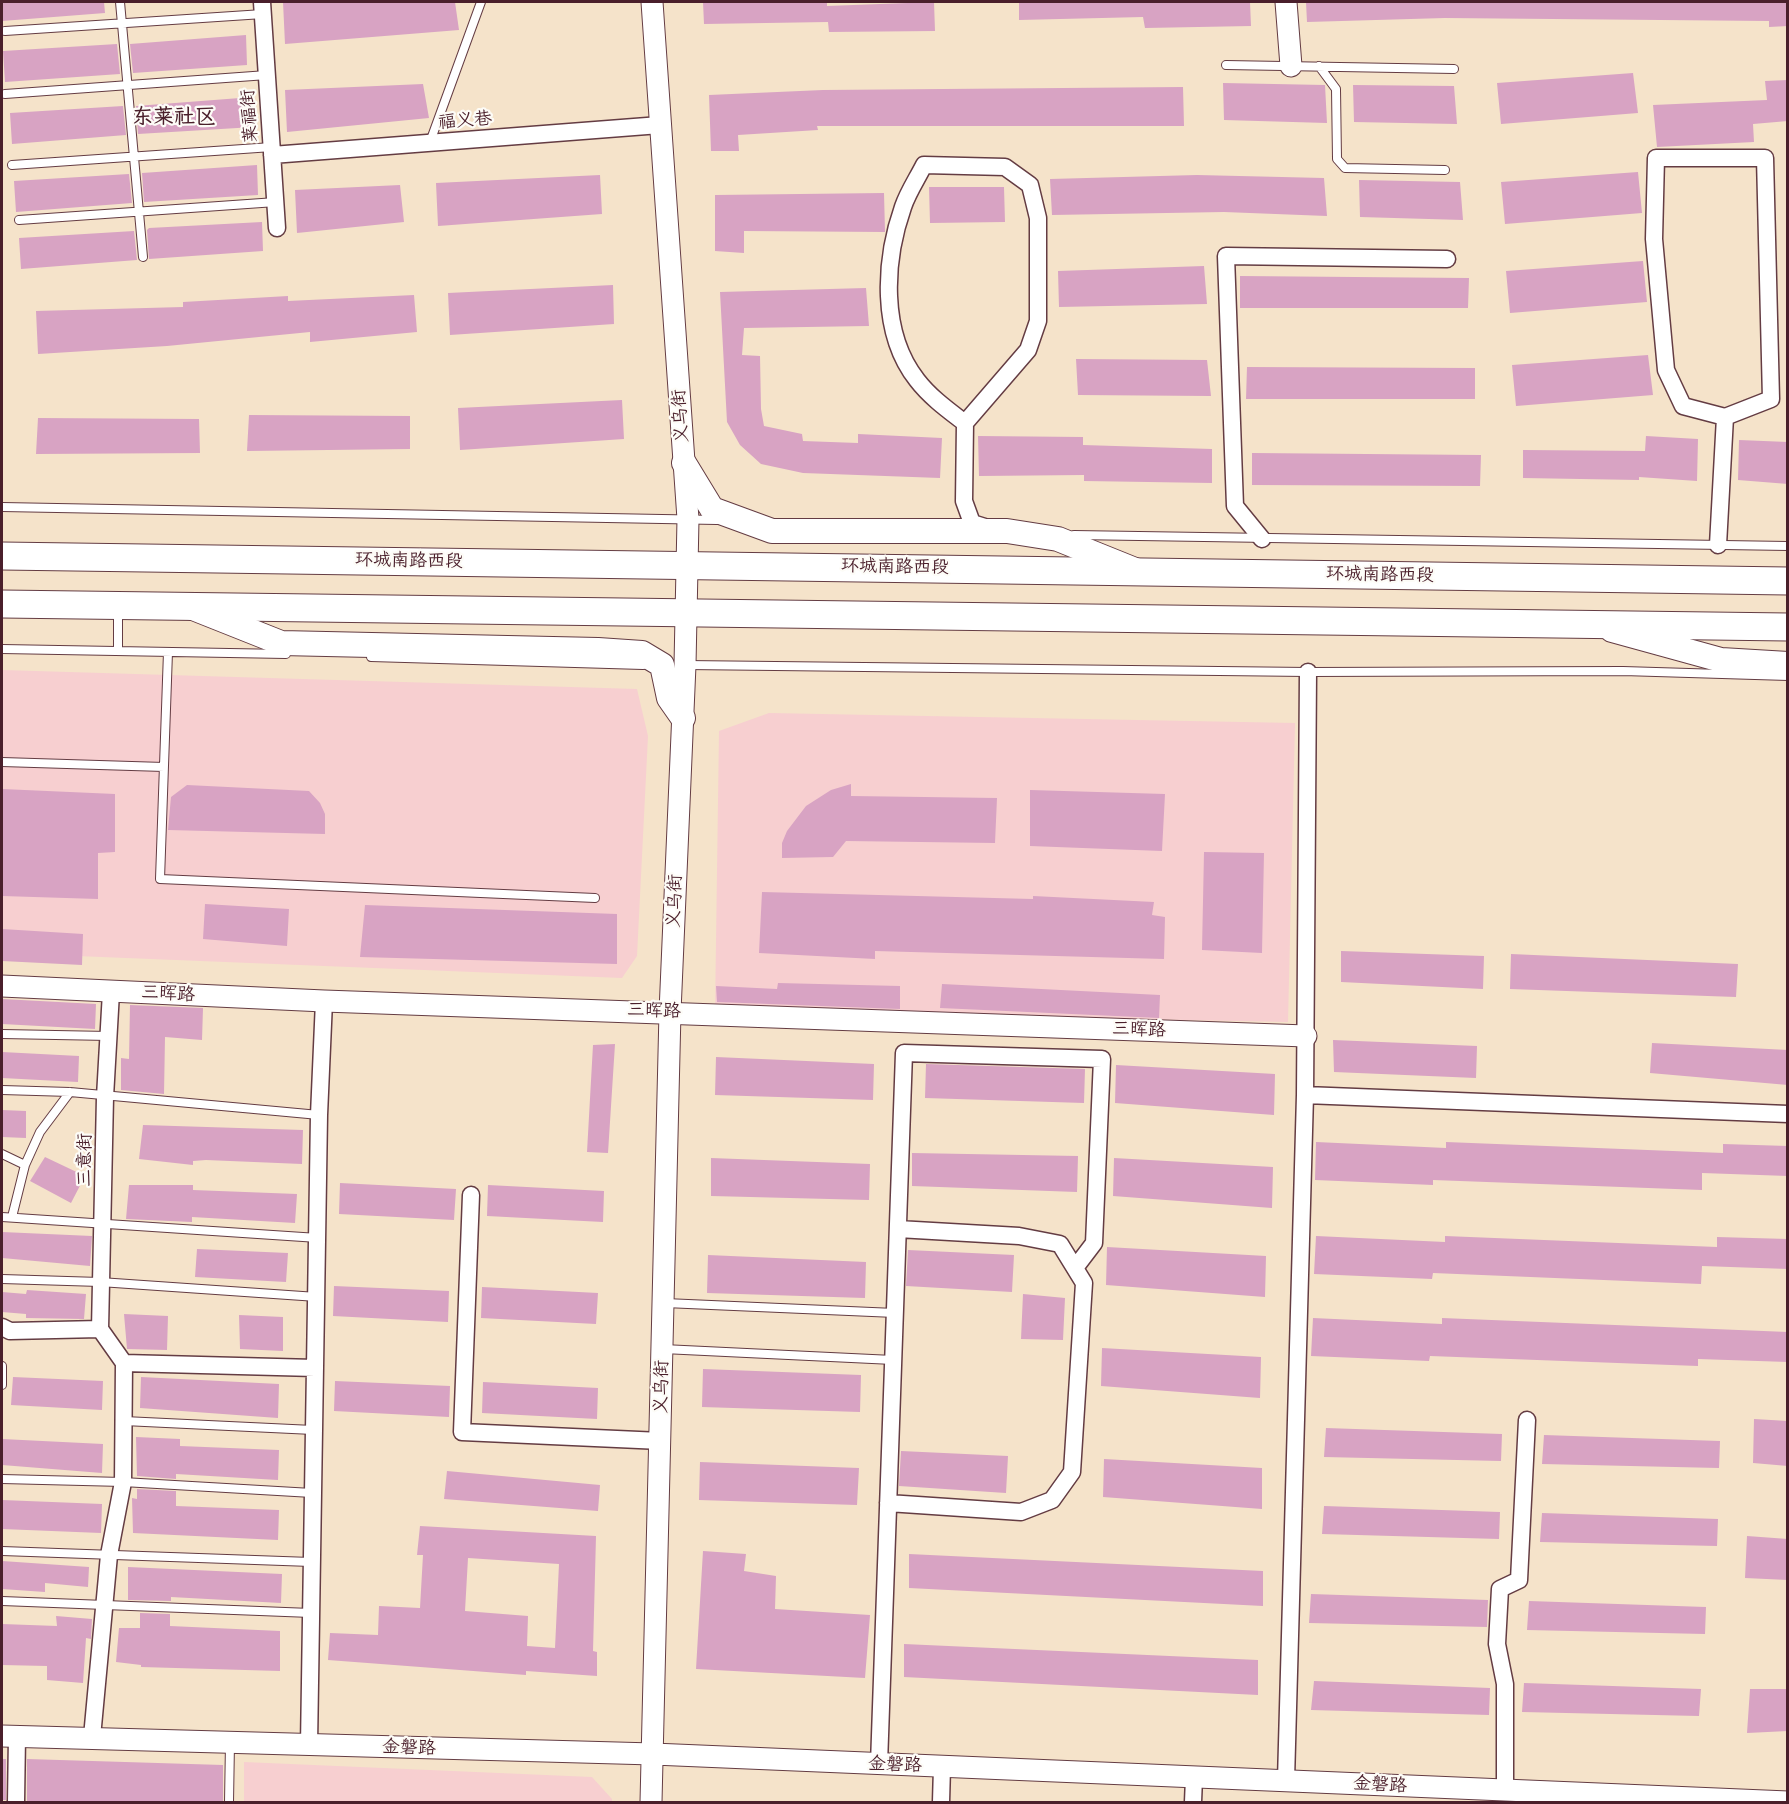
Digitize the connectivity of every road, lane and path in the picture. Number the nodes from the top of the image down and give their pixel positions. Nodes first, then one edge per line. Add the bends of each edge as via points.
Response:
1 (120, 2) edge
2 (481, 2) edge
3 (652, 2) edge
4 (1286, 2) edge
5 (262, 8) edge
6 (122, 23) junction
7 (5, 31) dead end
8 (1226, 65) dead end
9 (1291, 66) junction
10 (1319, 66) junction
11 (1454, 69) dead end
12 (267, 75) junction
13 (128, 85) junction
14 (5, 94) dead end
15 (660, 124) junction
16 (430, 143) junction
17 (272, 151) junction
18 (134, 156) junction
19 (12, 165) dead end
20 (1445, 170) dead end
21 (276, 202) junction
22 (139, 212) junction
23 (19, 220) dead end
24 (277, 228) dead end
25 (143, 257) dead end
26 (1447, 259) dead end
27 (1725, 417) junction
28 (965, 423) junction
29 (684, 463) junction
30 (2, 507) edge
31 (688, 519) junction
32 (742, 520) junction
33 (777, 520) dead end
34 (800, 521) dead end
35 (972, 523) junction
36 (997, 530) junction
37 (1262, 539) junction
38 (1718, 545) junction
39 (1788, 546) edge
40 (2, 556) edge
41 (686, 564) junction
42 (1137, 571) junction
43 (1788, 581) edge
44 (2, 604) edge
45 (118, 606) junction
46 (191, 607) junction
47 (685, 612) junction
48 (1593, 624) junction
49 (1788, 627) edge
50 (2, 649) edge
51 (118, 651) junction
52 (168, 652) junction
53 (300, 655) dead end
54 (358, 657) dead end
55 (1788, 664) edge
56 (674, 665) junction
57 (1308, 672) junction
58 (1788, 676) edge
59 (683, 718) joint
60 (2, 762) edge
61 (164, 767) junction
62 (595, 898) dead end
63 (2, 987) edge
64 (111, 992) junction
65 (324, 1001) junction
66 (670, 1012) junction
67 (2, 1034) edge
68 (110, 1036) junction
69 (1306, 1036) junction
70 (2, 1090) edge
71 (70, 1092) junction
72 (1305, 1095) junction
73 (105, 1097) junction
74 (1788, 1114) edge
75 (319, 1115) junction
76 (2, 1154) edge
77 (25, 1165) junction
78 (471, 1195) dead end
79 (2, 1216) edge
80 (12, 1217) junction
81 (104, 1225) junction
82 (898, 1229) junction
83 (318, 1238) junction
84 (1075, 1268) junction
85 (2, 1279) edge
86 (100, 1282) junction
87 (317, 1297) junction
88 (664, 1303) junction
89 (895, 1313) junction
90 (2, 1327) edge
91 (100, 1329) junction
92 (663, 1349) junction
93 (893, 1360) junction
94 (124, 1363) junction
95 (2, 1366) edge
96 (315, 1368) junction
97 (2, 1384) edge
98 (1527, 1420) dead end
99 (124, 1421) junction
100 (314, 1430) junction
101 (661, 1441) junction
102 (2, 1479) edge
103 (123, 1482) junction
104 (312, 1493) junction
105 (888, 1503) junction
106 (2, 1551) edge
107 (109, 1555) junction
108 (311, 1562) junction
109 (2, 1601) edge
110 (105, 1605) junction
111 (311, 1613) junction
112 (9, 1736) edge
113 (92, 1737) junction
114 (230, 1743) junction
115 (309, 1745) junction
116 (653, 1754) junction
117 (879, 1764) junction
118 (942, 1767) junction
119 (1194, 1778) junction
120 (1286, 1780) junction
121 (1496, 1795) edge
122 (1788, 1802) edge
123 (16, 1803) edge
124 (229, 1803) edge
125 (651, 1803) edge
126 (941, 1803) edge
127 (1193, 1803) edge

1 - 6 lane
2 - 16 lane
3 - 15 street, 义乌街
4 - 9 street
5 - 6 lane
5 - 12 street, 莱福街
6 - 7 lane
6 - 13 lane
8 - 9 lane
9 - 10 lane
10 - 11 lane
10 - 20 lane via 1336,89 1337,159 1345,168
12 - 13 lane
12 - 17 street, 莱福街
13 - 14 lane
13 - 18 lane
15 - 16 street, 福义巷
15 - 29 street, 义乌街
16 - 17 street, 福义巷
17 - 18 lane
17 - 21 street, 莱福街
18 - 19 lane
18 - 22 lane
21 - 22 lane
21 - 24 street, 莱福街
22 - 23 lane
22 - 25 lane
26 - 37 street via 1226,256 1236,506
27 - 27 street via 1771,399 1765,158 1656,158 1654,239 1666,370 1683,406
27 - 38 street
28 - 28 street via 1028,350 1038,321 1038,218 1030,185 1005,166 924,165 903,206 893,249 891,316 899,349 916,380
28 - 35 street via 964,501
29 - 31 street, 义乌街
29 - 32 main road via 711,509
30 - 31 lane
31 - 32 lane
31 - 41 street, 义乌街
32 - 33 lane
32 - 36 main road via 772,531
34 - 35 lane
35 - 36 street
35 - 37 lane via 1081,536
36 - 42 main road via 1058,539
37 - 38 lane
38 - 39 lane
40 - 41 main road, 环城南路西段
41 - 42 main road, 环城南路西段
41 - 47 street, 义乌街
42 - 43 main road, 环城南路西段
44 - 45 main road
45 - 46 main road
45 - 51 lane
46 - 47 main road
46 - 56 main road via 280,643 598,650 642,653
47 - 48 main road
47 - 56 street, 义乌街
48 - 49 main road
48 - 55 main road via 1721,660
50 - 51 lane
51 - 52 lane
52 - 53 lane
52 - 61 lane
54 - 56 lane
56 - 57 lane
56 - 59 main road via 669,698
57 - 58 lane via 1623,671
57 - 69 street
59 - 66 street, 义乌街
60 - 61 lane
61 - 62 lane via 160,879
63 - 64 street, 三晖路
64 - 65 street, 三晖路
64 - 68 street, 三意街
65 - 66 street, 三晖路
65 - 75 street
66 - 69 street, 三晖路
66 - 88 street, 义乌街
67 - 68 lane
68 - 73 street, 三意街
69 - 72 street
70 - 71 lane
71 - 73 lane
71 - 77 lane via 40,1132
72 - 74 street
72 - 120 street
73 - 75 lane
73 - 81 street, 三意街
75 - 83 street
76 - 77 lane
77 - 80 lane
78 - 101 street via 462,1432
79 - 80 lane
80 - 81 lane
81 - 83 lane
81 - 86 street, 三意街
82 - 84 street via 1019,1236 1060,1244
82 - 84 street via 904,1053 1102,1059 1094,1244
82 - 89 street
83 - 87 street
84 - 105 street via 1084,1283 1072,1472 1052,1500 1021,1512
85 - 86 lane
86 - 87 lane
86 - 91 street, 三意街
87 - 96 street
88 - 89 lane
88 - 92 street, 义乌街
89 - 93 street
90 - 91 street via 10,1331
91 - 94 street
92 - 93 lane
92 - 101 street, 义乌街
93 - 105 street
94 - 96 street
94 - 99 street
95 - 97 lane
96 - 100 street
98 - 121 street via 1519,1580 1500,1589 1497,1644 1505,1684
99 - 100 lane
99 - 103 street
100 - 104 street
101 - 116 street, 义乌街
102 - 103 lane
103 - 104 lane
103 - 107 street
104 - 108 street
105 - 117 street
106 - 107 lane
107 - 108 lane
107 - 110 street
108 - 111 street
109 - 110 lane
110 - 111 lane
110 - 113 street
111 - 115 street
112 - 113 street, 金磐路
112 - 123 street
113 - 114 street, 金磐路
114 - 115 street, 金磐路
114 - 124 lane
115 - 116 street, 金磐路
116 - 117 street, 金磐路
116 - 125 street, 义乌街
117 - 118 street, 金磐路
118 - 119 street, 金磐路
118 - 126 street
119 - 120 street, 金磐路
119 - 127 street
120 - 121 street, 金磐路
121 - 122 street, 金磐路

